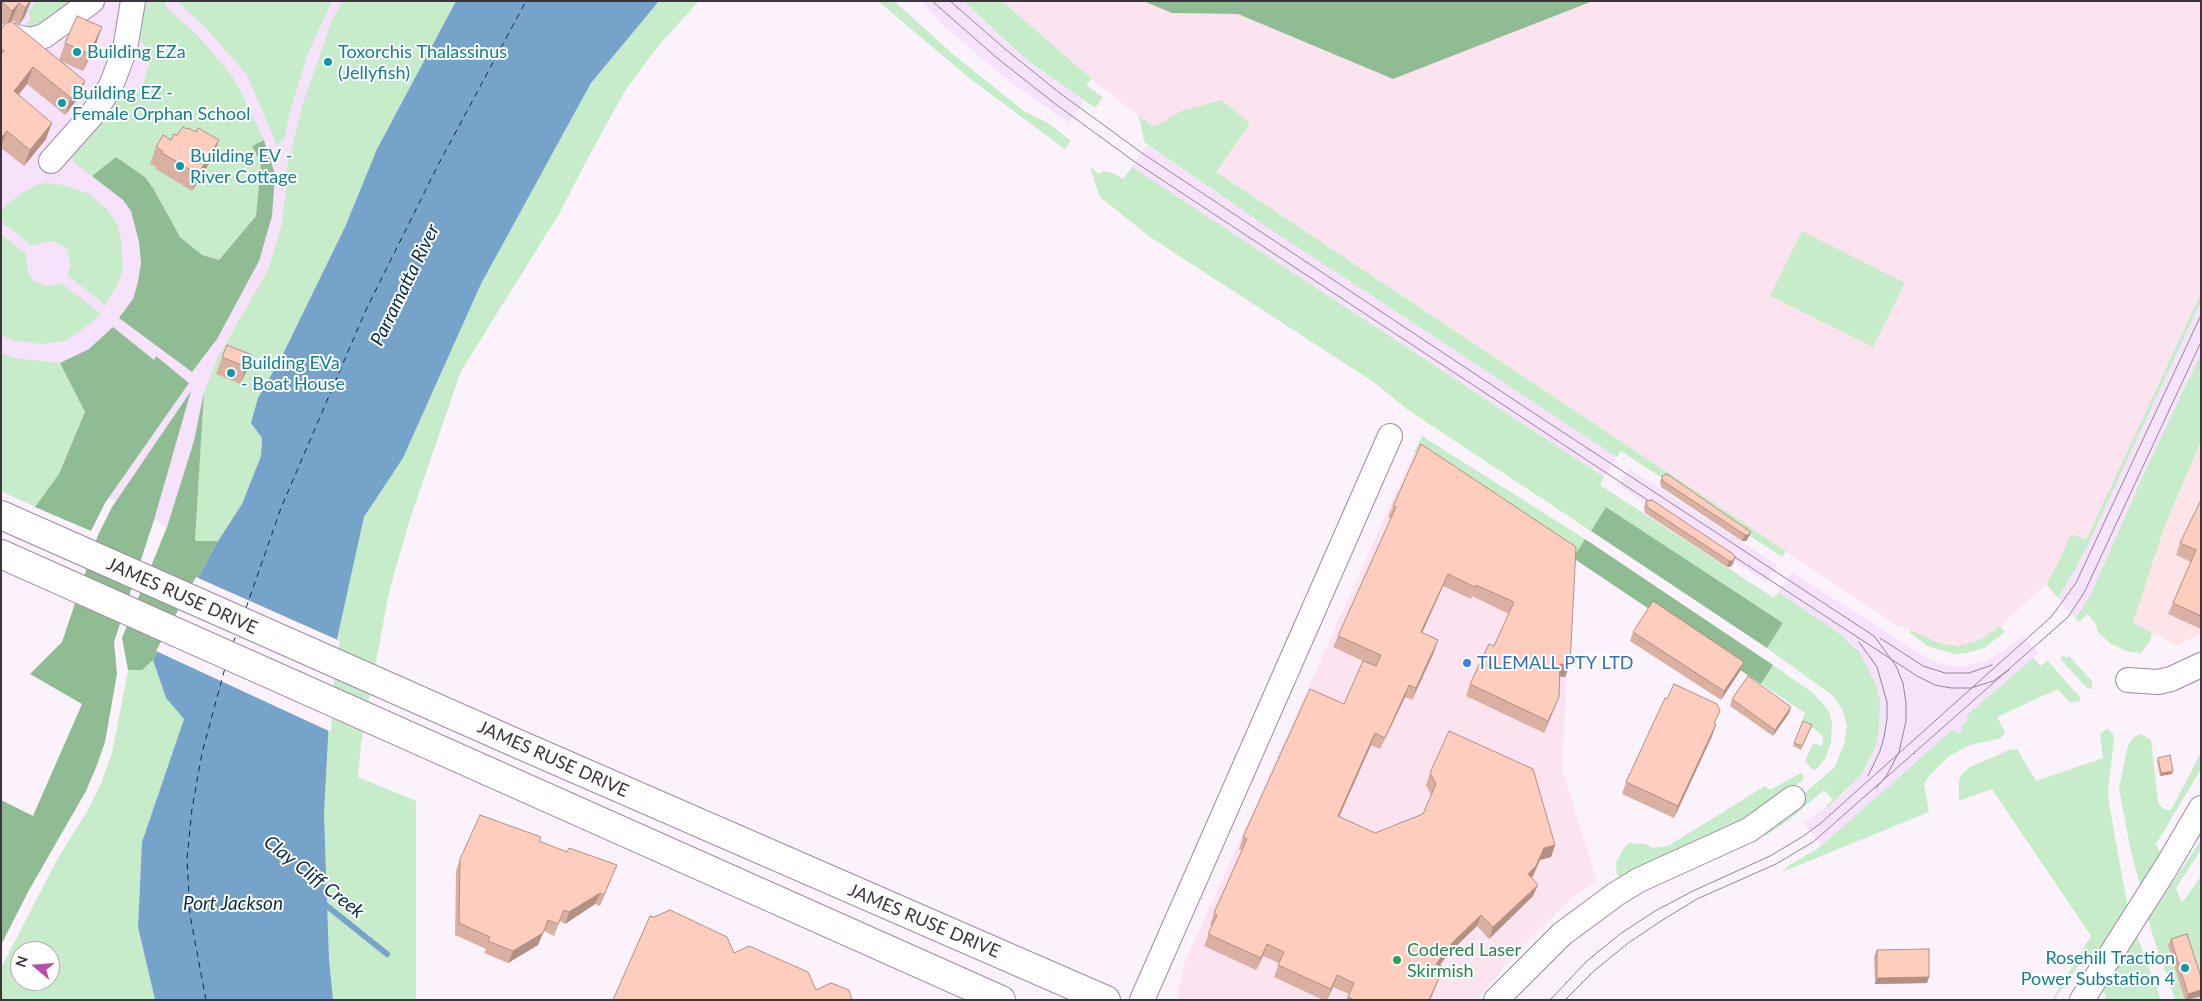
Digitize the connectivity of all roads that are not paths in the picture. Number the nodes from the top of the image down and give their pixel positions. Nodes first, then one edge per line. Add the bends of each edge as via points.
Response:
1 (92, 1) edge
2 (134, 1) edge
3 (1, 33) edge
4 (51, 161) dead end
5 (1390, 436) dead end
6 (1, 516) edge
7 (1, 554) edge
8 (2201, 665) edge
9 (2128, 680) dead end
10 (1793, 798) dead end
11 (2201, 808) edge
12 (2201, 824) edge
13 (2167, 866) junction
14 (1076, 992) edge
15 (2086, 994) edge
16 (1001, 1000) edge
17 (1106, 1000) edge
18 (1142, 1000) edge
19 (1496, 1000) edge

1 - 3 street via 44,36 29,40
2 - 4 street via 126,49 111,86 91,116
5 - 18 street
6 - 14 main road, JAMES RUSE DRIVE
7 - 16 main road, JAMES RUSE DRIVE
8 - 9 street via 2158,682
10 - 19 street via 1749,830 1616,894 1562,934
11 - 13 street
12 - 13 street
13 - 15 street
14 - 17 main road, JAMES RUSE DRIVE

